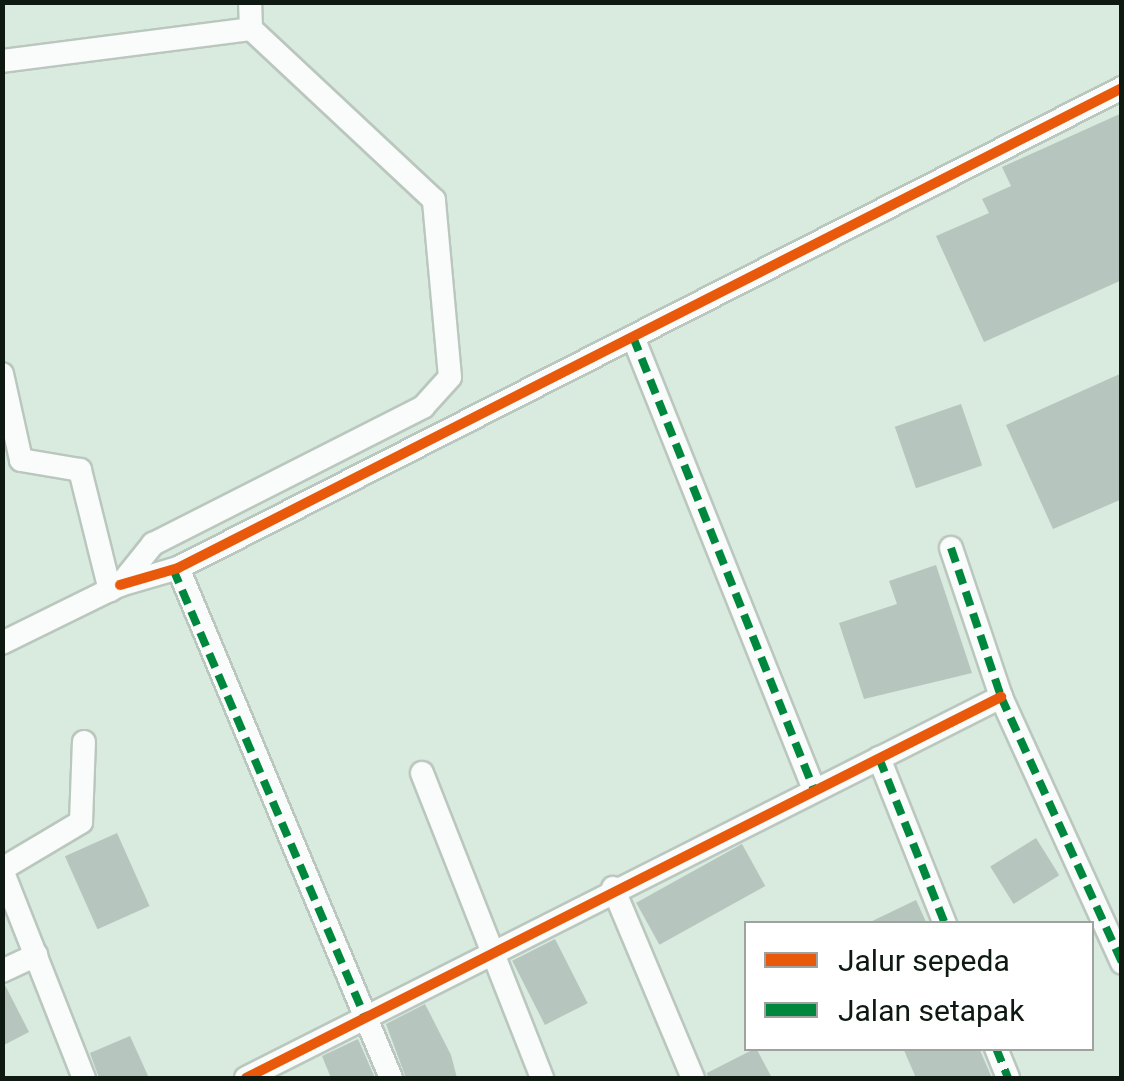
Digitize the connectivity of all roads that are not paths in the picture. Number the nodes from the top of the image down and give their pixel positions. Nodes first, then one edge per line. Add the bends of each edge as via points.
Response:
1 (250, 2) edge
2 (251, 29) junction
3 (2, 60) edge
4 (1122, 88) edge
5 (633, 337) junction
6 (2, 374) edge
7 (951, 548) dead end
8 (178, 568) junction
9 (115, 587) junction
10 (2, 643) edge
11 (1001, 697) junction
12 (84, 742) dead end
13 (879, 758) junction
14 (422, 772) dead end
15 (814, 788) junction
16 (2, 869) edge
17 (613, 888) junction
18 (945, 921) edge
19 (493, 952) junction
20 (36, 954) junction
21 (1122, 964) edge
22 (2, 971) edge
23 (366, 1020) junction
24 (997, 1051) edge
25 (84, 1078) edge
26 (246, 1078) edge
27 (391, 1078) edge
28 (542, 1078) edge
29 (693, 1078) edge
30 (1008, 1078) edge

1 - 2 street
2 - 3 street
2 - 9 street via 434,200 450,376 424,407 153,544
4 - 5 street
5 - 8 street
5 - 15 street
6 - 9 street via 20,460 80,470
7 - 11 street
8 - 9 street
8 - 23 street
9 - 10 street
11 - 13 street
11 - 21 street
12 - 16 street via 81,822
13 - 15 street
13 - 18 street
14 - 19 street
15 - 17 street
16 - 20 street
17 - 19 street
17 - 29 street
19 - 23 street
19 - 28 street
20 - 22 street
20 - 25 street
23 - 26 street
23 - 27 street
24 - 30 street

